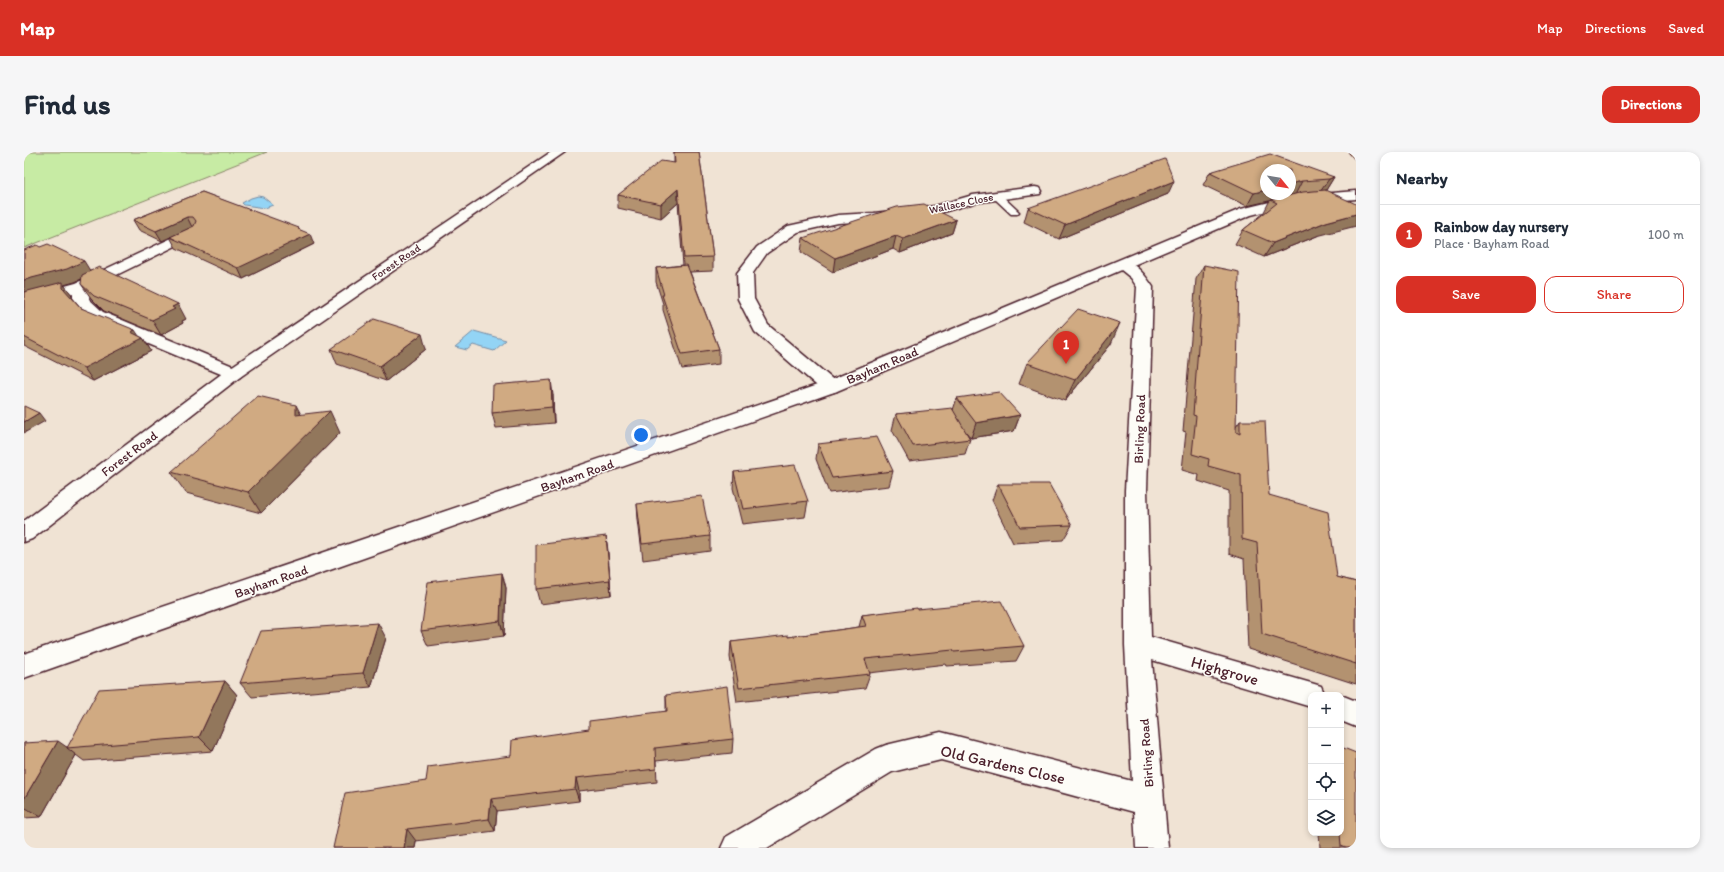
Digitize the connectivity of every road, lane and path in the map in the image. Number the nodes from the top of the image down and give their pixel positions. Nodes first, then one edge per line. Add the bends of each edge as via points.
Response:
1 (559, 152) edge
2 (1035, 191) dead end
3 (1356, 195) edge
4 (997, 196) junction
5 (1322, 198) junction
6 (1340, 207) edge
7 (1014, 212) dead end
8 (193, 232) edge
9 (1123, 265) junction
10 (82, 286) junction
11 (24, 302) edge
12 (234, 373) junction
13 (830, 387) junction
14 (24, 533) edge
15 (1138, 645) junction
16 (24, 666) edge
17 (1308, 694) edge
18 (1344, 709) edge
19 (1356, 714) edge
20 (1149, 801) junction
21 (737, 848) edge
22 (1152, 848) edge

1 - 12 street, Forest Road
2 - 4 street, Wallace Close
3 - 5 street
4 - 7 lane
4 - 13 street, Wallace Close via 973,199 936,210 838,219 792,229 762,250 745,273 746,299 761,328
5 - 6 lane
5 - 9 street via 1295,200 1246,212
8 - 10 street
9 - 13 street, Bayham Road
9 - 15 street, Birling Road via 1137,275 1145,287 1136,490
10 - 11 street
10 - 12 street via 81,300 97,316
12 - 14 street, Forest Road
13 - 16 street, Bayham Road
15 - 17 street, Highgrove
15 - 20 street, Birling Road
18 - 19 street
20 - 21 street, Old Gardens Close via 942,746 886,759
20 - 22 street, Birling Road

